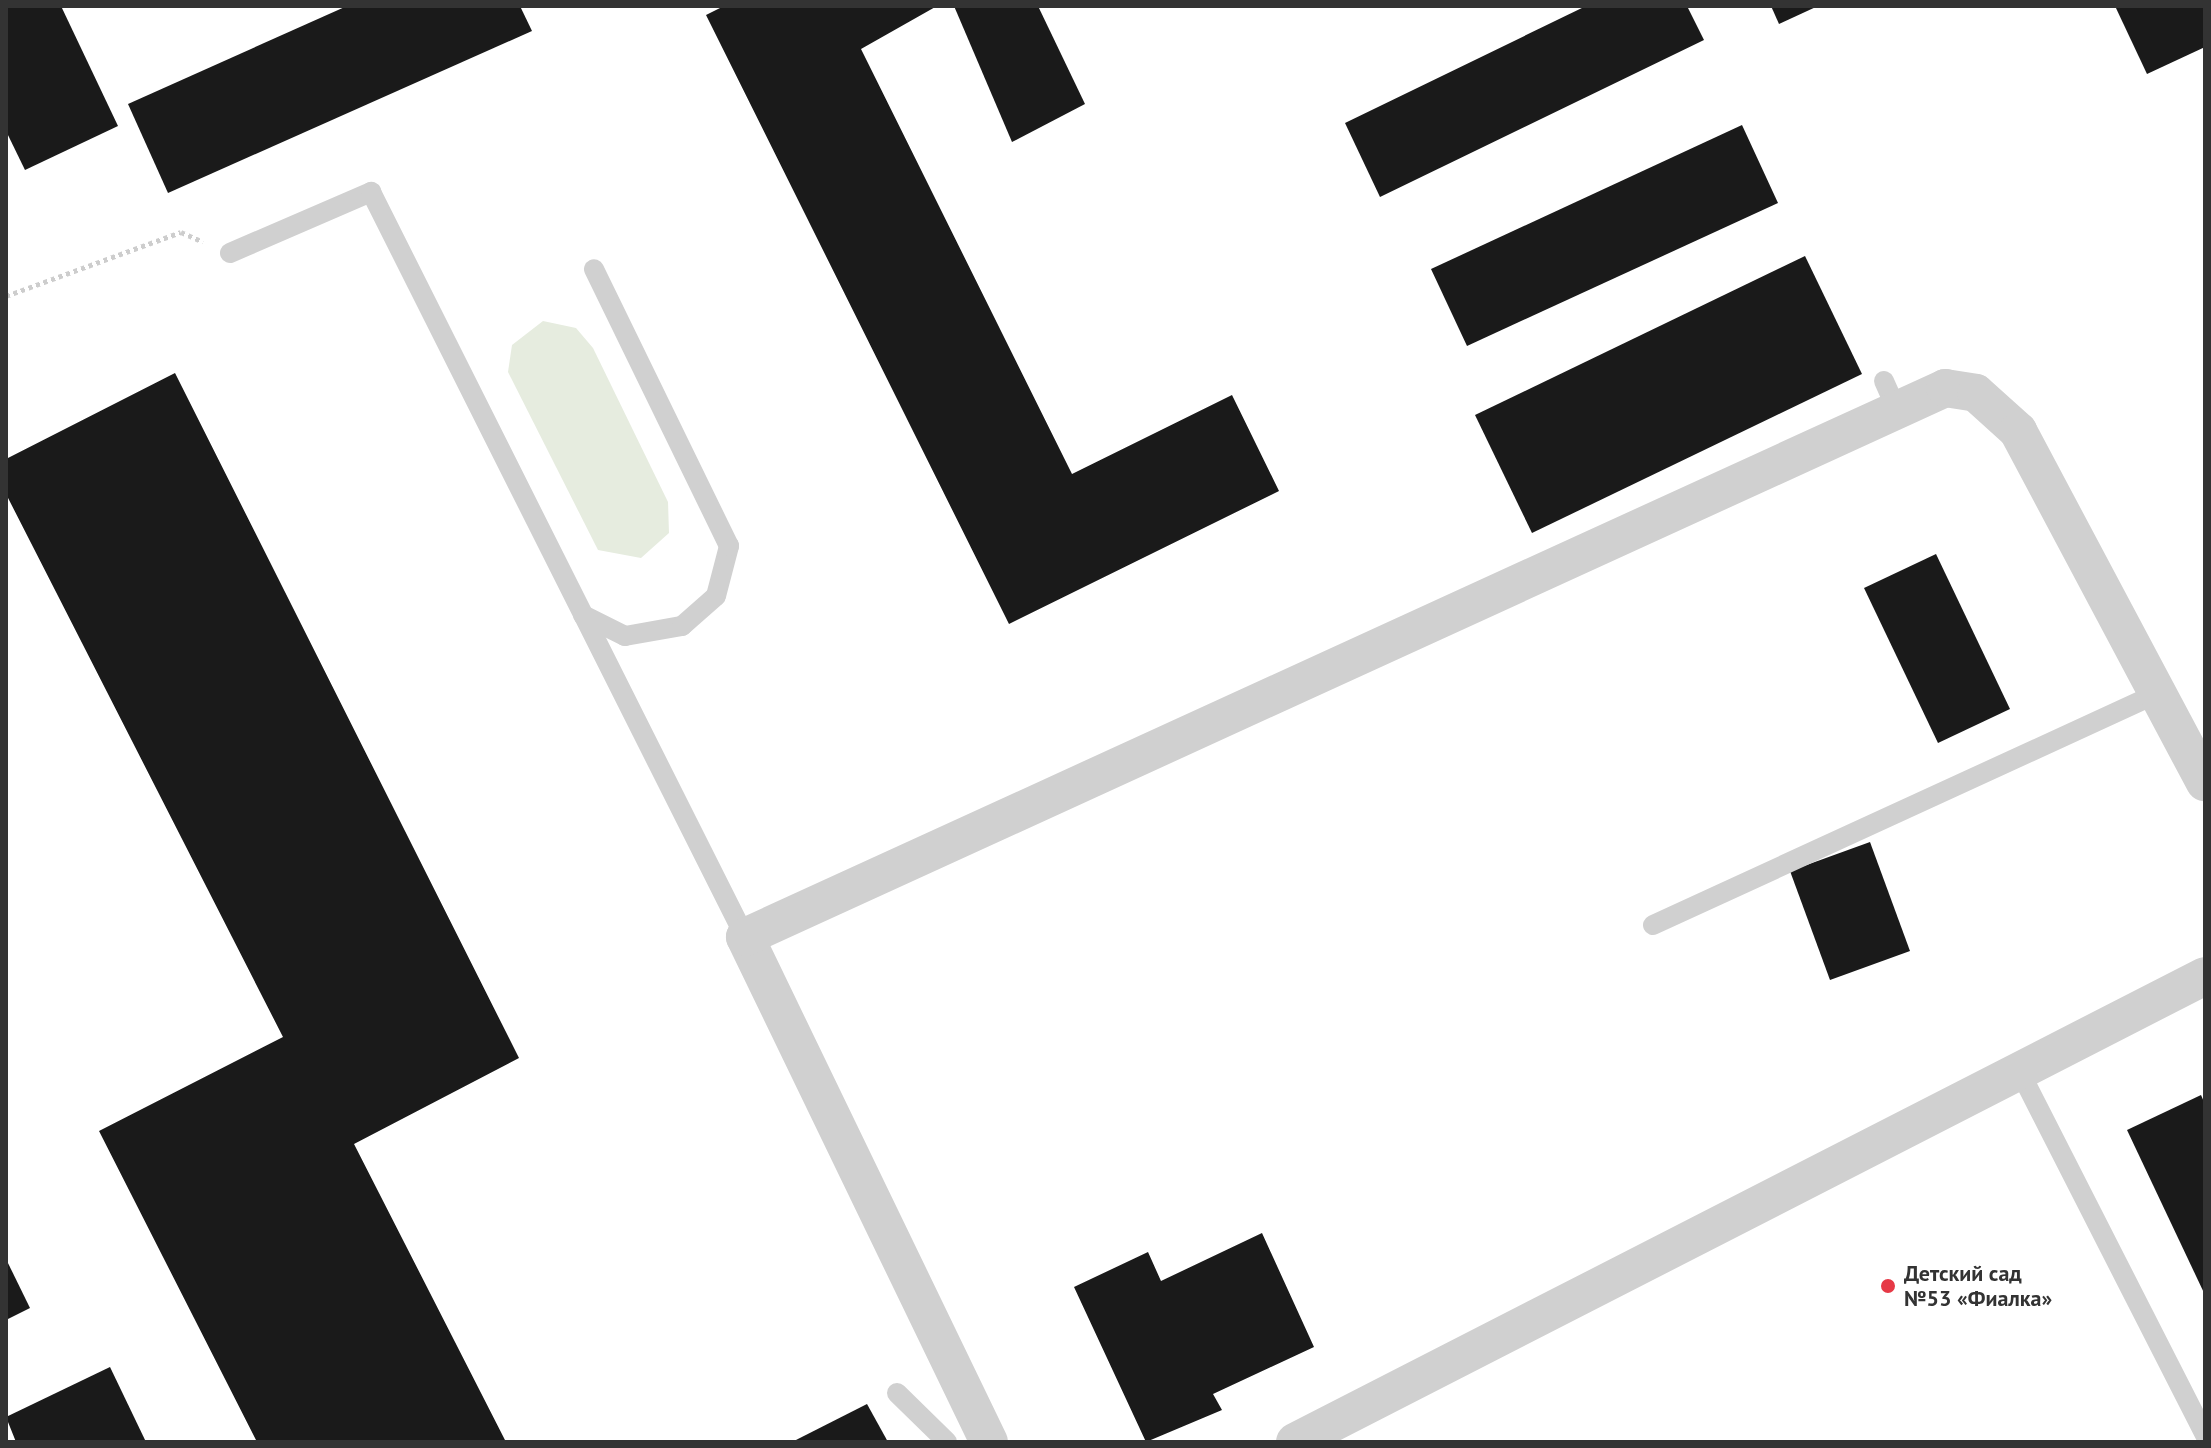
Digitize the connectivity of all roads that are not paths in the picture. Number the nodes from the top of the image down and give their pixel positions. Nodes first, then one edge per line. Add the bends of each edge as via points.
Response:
1 (230, 253) road end
2 (594, 269) dead end
3 (583, 615) junction
4 (2158, 693) junction
5 (2205, 782) edge
6 (1653, 925) dead end
7 (745, 937) junction
8 (2205, 976) edge
9 (2019, 1070) junction
10 (897, 1393) dead end
11 (2205, 1435) edge
12 (947, 1442) edge
13 (989, 1442) edge
14 (1295, 1442) edge

1 - 3 lane via 371,192
2 - 3 lane via 729,546 716,596 682,626 625,636
3 - 7 lane
4 - 5 street
4 - 6 lane
4 - 7 street via 2018,431 1976,393 1945,388 1891,395
7 - 13 street
8 - 9 street
9 - 11 lane
9 - 14 street
10 - 12 lane

